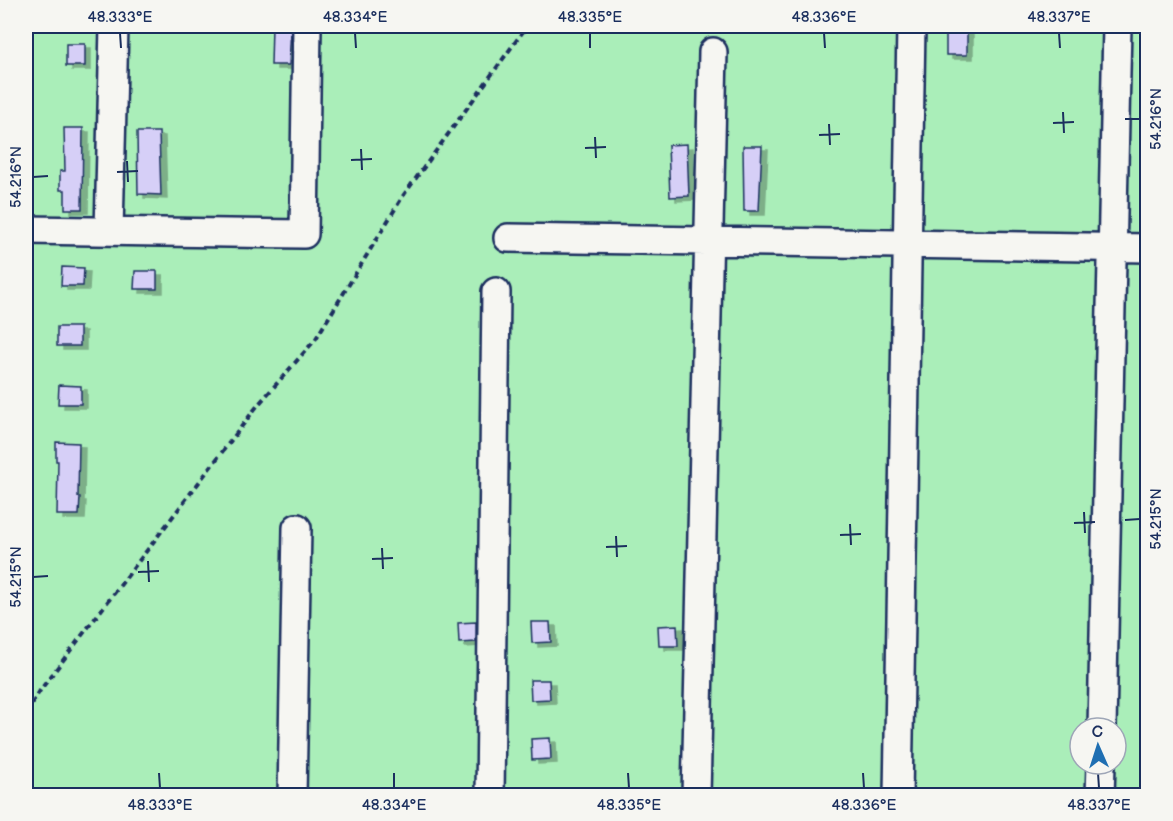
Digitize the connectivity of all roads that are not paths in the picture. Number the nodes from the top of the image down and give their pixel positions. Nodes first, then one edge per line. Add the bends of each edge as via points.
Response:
1 (114, 26) edge
2 (307, 26) edge
3 (911, 26) edge
4 (1117, 26) edge
5 (713, 52) dead end
6 (26, 230) edge
7 (109, 231) junction
8 (508, 238) dead end
9 (708, 241) junction
10 (908, 244) junction
11 (1112, 247) junction
12 (1148, 248) edge
13 (496, 292) dead end
14 (297, 528) dead end
15 (1102, 716) edge
16 (1101, 776) edge
17 (292, 795) edge
18 (490, 795) edge
19 (696, 795) edge
20 (898, 795) edge
21 (1100, 795) edge

1 - 7 lane
2 - 7 lane via 304,234
3 - 10 lane
4 - 11 lane
5 - 9 lane
6 - 7 lane
8 - 9 lane
9 - 10 lane
9 - 19 lane
10 - 11 lane
10 - 20 lane
11 - 12 lane
11 - 15 lane
13 - 18 lane
14 - 17 lane
16 - 21 lane

